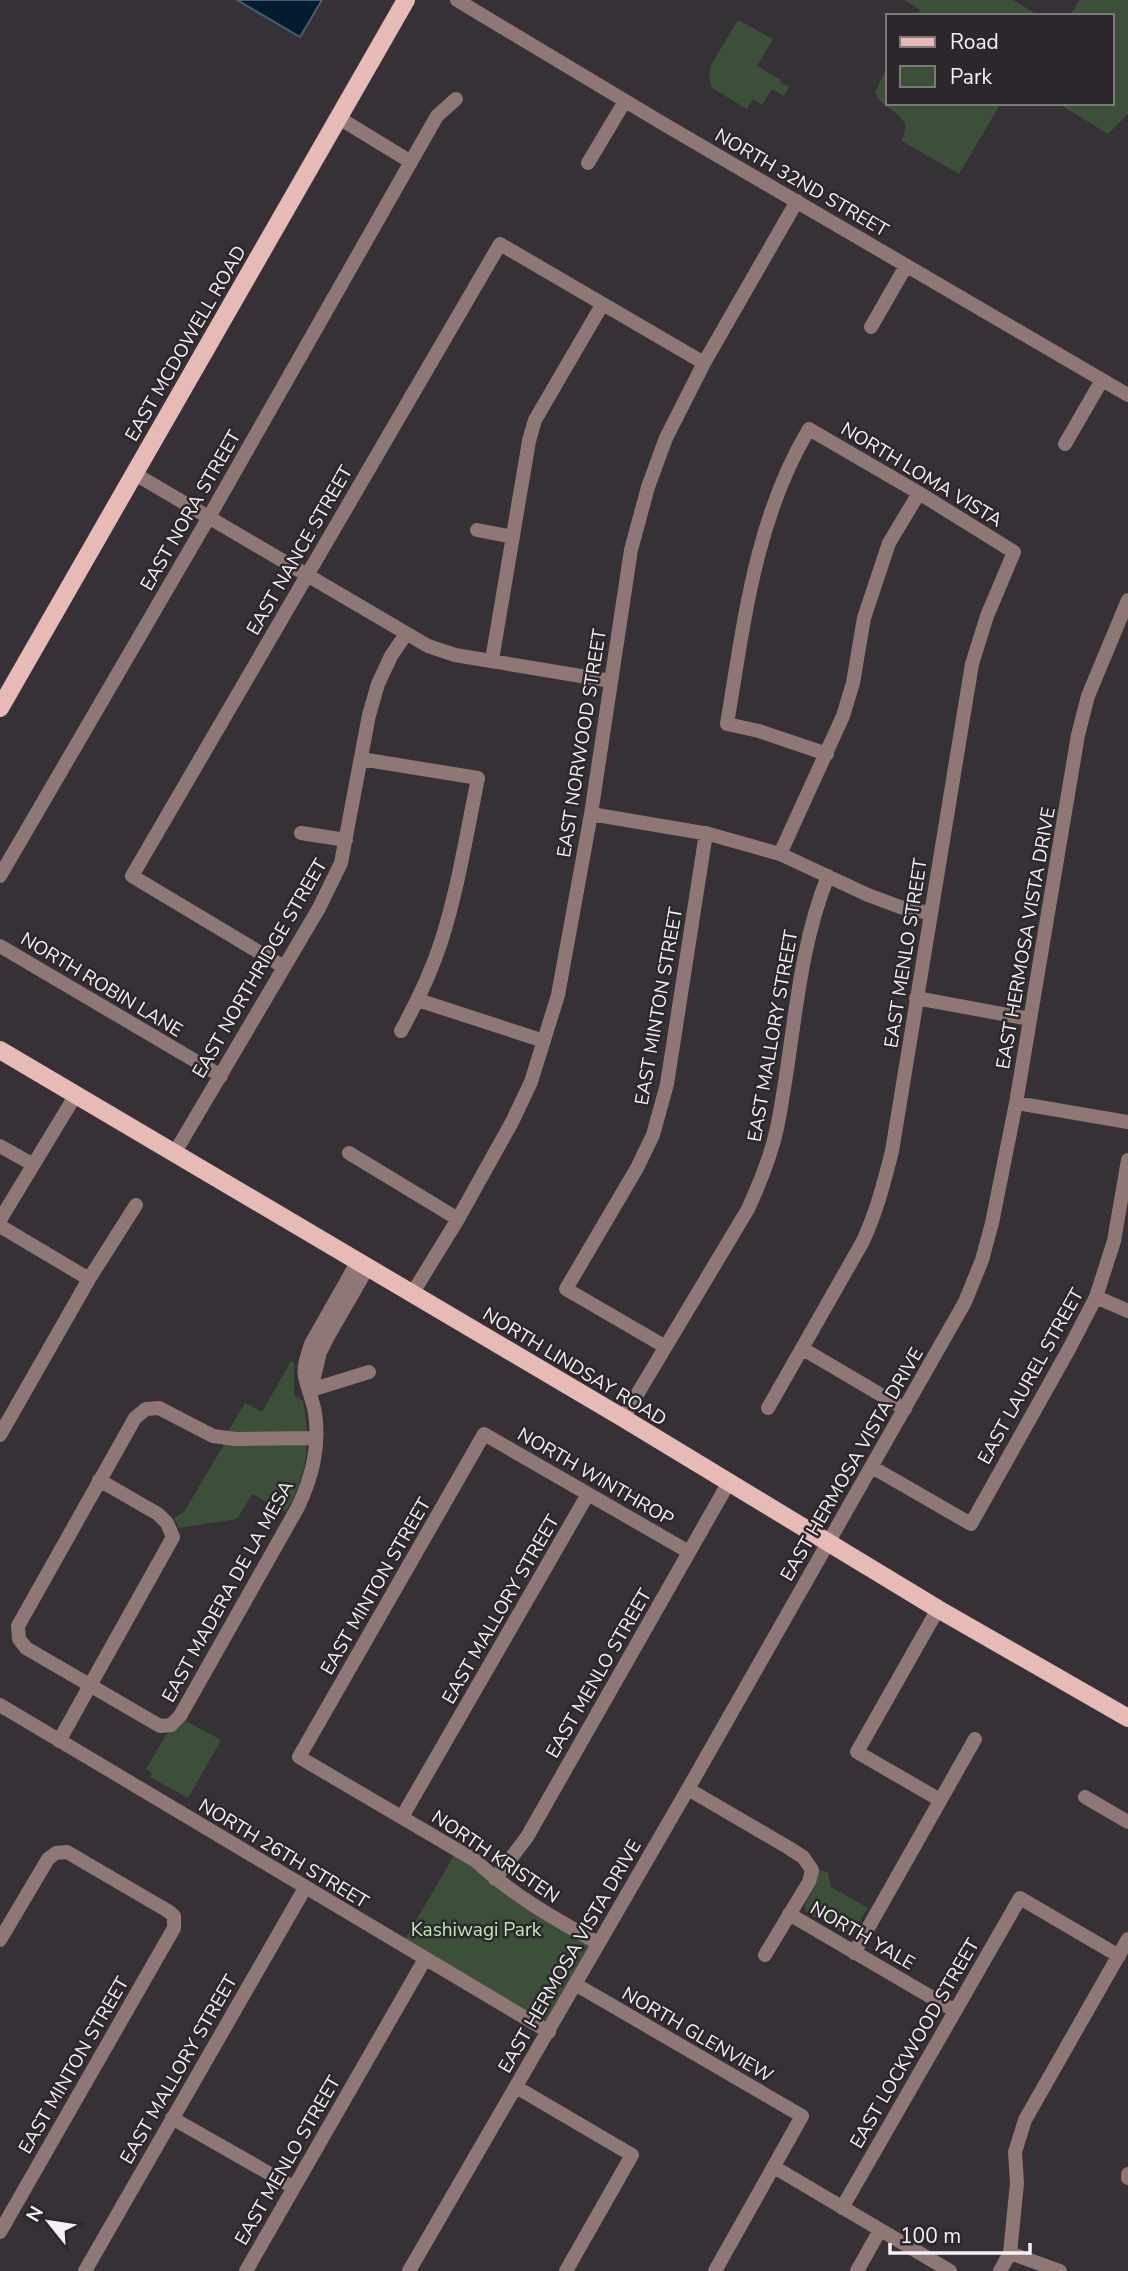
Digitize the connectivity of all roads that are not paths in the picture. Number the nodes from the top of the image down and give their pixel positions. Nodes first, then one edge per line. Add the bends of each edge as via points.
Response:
1 (406, 0) edge
2 (457, 0) edge
3 (456, 99) dead end
4 (625, 101) junction
5 (339, 118) junction
6 (411, 162) junction
7 (588, 163) dead end
8 (797, 201) junction
9 (906, 266) junction
10 (602, 305) junction
11 (871, 327) dead end
12 (704, 363) junction
13 (1102, 380) junction
14 (1128, 395) edge
15 (1065, 444) dead end
16 (135, 474) junction
17 (919, 493) junction
18 (209, 517) junction
19 (477, 530) dead end
20 (513, 537) junction
21 (1014, 552) joint
22 (306, 574) junction
23 (1128, 600) edge
24 (1124, 619) edge
25 (406, 634) junction
26 (492, 660) junction
27 (611, 681) junction
28 (0, 708) edge
29 (827, 754) junction
30 (361, 759) junction
31 (591, 814) junction
32 (301, 833) dead end
33 (706, 833) junction
34 (346, 840) junction
35 (780, 854) junction
36 (0, 876) edge
37 (828, 876) junction
38 (930, 913) junction
39 (0, 946) edge
40 (284, 967) junction
41 (916, 998) junction
42 (418, 1000) junction
43 (1030, 1018) junction
44 (401, 1031) dead end
45 (544, 1041) junction
46 (0, 1050) edge
47 (221, 1076) junction
48 (75, 1096) junction
49 (1016, 1103) junction
50 (1128, 1122) edge
51 (0, 1146) edge
52 (349, 1153) dead end
53 (174, 1154) junction
54 (1128, 1160) edge
55 (32, 1164) junction
56 (136, 1205) dead end
57 (458, 1219) junction
58 (0, 1220) edge
59 (0, 1226) edge
60 (363, 1264) junction
61 (89, 1279) junction
62 (412, 1294) junction
63 (1096, 1297) junction
64 (1128, 1311) edge
65 (664, 1346) junction
66 (803, 1349) junction
67 (369, 1372) dead end
68 (311, 1390) junction
69 (768, 1408) dead end
70 (905, 1409) junction
71 (623, 1418) junction
72 (484, 1434) joint
73 (0, 1435) edge
74 (316, 1438) junction
75 (872, 1467) junction
76 (99, 1480) junction
77 (729, 1482) junction
78 (589, 1494) junction
79 (828, 1542) junction
80 (689, 1552) junction
81 (938, 1609) junction
82 (91, 1685) junction
83 (0, 1705) edge
84 (1128, 1718) edge
85 (975, 1739) dead end
86 (59, 1741) junction
87 (299, 1757) joint
88 (688, 1789) junction
89 (1085, 1797) dead end
90 (940, 1800) junction
91 (402, 1817) junction
92 (1128, 1822) edge
93 (495, 1879) junction
94 (305, 1888) junction
95 (789, 1914) junction
96 (1128, 1939) edge
97 (0, 1940) edge
98 (598, 1943) junction
99 (854, 1953) junction
100 (765, 1955) dead end
101 (1119, 1956) junction
102 (425, 1959) junction
103 (575, 1984) junction
104 (955, 2011) junction
105 (549, 2032) junction
106 (516, 2087) junction
107 (172, 2118) junction
108 (774, 2167) junction
109 (293, 2188) junction
110 (842, 2208) junction
111 (880, 2231) junction
112 (0, 2232) edge
113 (1010, 2253) junction
114 (85, 2271) edge
115 (246, 2271) edge
116 (410, 2271) edge
117 (566, 2271) edge
118 (715, 2271) edge
119 (857, 2271) edge
120 (950, 2271) edge
121 (1000, 2271) edge
122 (1060, 2271) edge

1 - 5 main road, EAST MCDOWELL ROAD
2 - 4 street, NORTH 32ND STREET
3 - 6 street, EAST NORA STREET via 437,116
4 - 7 street
4 - 8 street, NORTH 32ND STREET
5 - 6 street
5 - 16 main road, EAST MCDOWELL ROAD
6 - 18 street, EAST NORA STREET
8 - 9 street, NORTH 32ND STREET
8 - 12 street, EAST NORWOOD STREET
9 - 11 street
9 - 13 street, NORTH 32ND STREET
10 - 12 street
10 - 20 street via 536,420
10 - 22 street, EAST NANCE STREET via 500,244
12 - 27 street, EAST NORWOOD STREET via 666,438 648,487 632,550
13 - 14 street, NORTH 32ND STREET
13 - 15 street
16 - 18 street
16 - 28 main road, EAST MCDOWELL ROAD
17 - 21 street, NORTH LOMA VISTA
17 - 29 street via 889,543 876,579 843,716
17 - 29 street, NORTH LOMA VISTA via 808,429 772,504 755,561 727,724
18 - 22 street
18 - 36 street, EAST NORA STREET
19 - 20 street
20 - 26 street
21 - 38 street, EAST MENLO STREET via 972,664
22 - 25 street
22 - 40 street, EAST NANCE STREET via 132,876
23 - 24 street, EAST HERMOSA VISTA DRIVE
24 - 43 street, EAST HERMOSA VISTA DRIVE via 1088,696 1078,735
25 - 26 street via 455,655
25 - 30 street, EAST NORTHRIDGE STREET via 378,684
26 - 27 street
27 - 31 street, EAST NORWOOD STREET
29 - 35 street
30 - 34 street, EAST NORTHRIDGE STREET
30 - 42 street via 478,778 441,942
31 - 33 street
31 - 45 street, EAST NORWOOD STREET via 558,995
32 - 34 street
33 - 35 street
33 - 65 street, EAST MINTON STREET via 667,1084 653,1135 566,1289
34 - 40 street, EAST NORTHRIDGE STREET via 331,887
35 - 37 street
37 - 38 street via 903,908
37 - 65 street, EAST MALLORY STREET via 812,922 777,1130 763,1176 748,1209
38 - 41 street, EAST MENLO STREET
39 - 47 street, NORTH ROBIN LANE
40 - 47 street, EAST NORTHRIDGE STREET
41 - 43 street
41 - 66 street, EAST MENLO STREET via 892,1151 879,1200 862,1243
42 - 44 street
42 - 45 street
43 - 49 street, EAST HERMOSA VISTA DRIVE
45 - 57 street, EAST NORWOOD STREET via 512,1122
46 - 48 main road, NORTH LINDSAY ROAD
47 - 53 street, EAST NORTHRIDGE STREET
48 - 53 main road, NORTH LINDSAY ROAD
48 - 55 street
49 - 50 street
49 - 70 street, EAST HERMOSA VISTA DRIVE via 982,1260 965,1302
51 - 55 street
52 - 57 street
53 - 60 main road, NORTH LINDSAY ROAD
54 - 63 street, EAST LAUREL STREET via 1114,1241
55 - 58 street
56 - 61 street
57 - 62 street, EAST NORWOOD STREET
59 - 61 street
60 - 62 main road, NORTH LINDSAY ROAD
60 - 68 street, EAST MADERA DE LA MESA via 320,1352
61 - 73 street
62 - 71 main road, NORTH LINDSAY ROAD
63 - 64 street
63 - 75 street, EAST LAUREL STREET via 971,1524
65 - 71 street, EAST MALLORY STREET
66 - 69 street, EAST MENLO STREET
66 - 70 street
67 - 68 street
68 - 74 street, EAST MADERA DE LA MESA
70 - 75 street, EAST HERMOSA VISTA DRIVE
71 - 77 main road, NORTH LINDSAY ROAD
72 - 78 street, NORTH WINTHROP
72 - 87 street, EAST MINTON STREET
74 - 76 street via 213,1436 159,1408 146,1409 135,1418
74 - 82 street, EAST MADERA DE LA MESA via 315,1462 298,1507 180,1716 171,1725 160,1726
75 - 79 street, EAST HERMOSA VISTA DRIVE
76 - 82 street via 158,1514 173,1537
76 - 82 street via 18,1626 19,1639 26,1648
77 - 79 main road, NORTH LINDSAY ROAD
77 - 80 street, EAST MENLO STREET
78 - 80 street, NORTH WINTHROP
78 - 91 street, EAST MALLORY STREET
79 - 81 main road, NORTH LINDSAY ROAD
79 - 88 street, EAST HERMOSA VISTA DRIVE
80 - 93 street, EAST MENLO STREET via 527,1837
81 - 84 main road, NORTH LINDSAY ROAD
81 - 90 street via 857,1752
82 - 86 street
83 - 86 street, NORTH 26TH STREET
85 - 90 street
86 - 94 street, NORTH 26TH STREET
87 - 91 street, NORTH KRISTEN
88 - 95 street, NORTH YALE via 803,1857 812,1870
88 - 98 street, EAST HERMOSA VISTA DRIVE
89 - 92 street
90 - 99 street
91 - 93 street, NORTH KRISTEN via 476,1861
93 - 98 street, NORTH KRISTEN
94 - 102 street, NORTH 26TH STREET
94 - 107 street, EAST MALLORY STREET
95 - 99 street, NORTH YALE
95 - 100 street
96 - 101 street
97 - 112 street, EAST MINTON STREET via 56,1853 67,1852 174,1916 174,1928
98 - 103 street, EAST HERMOSA VISTA DRIVE
99 - 104 street, NORTH YALE
101 - 104 street, EAST LOCKWOOD STREET via 1020,1898
101 - 113 street via 1025,2120 1015,2152 1017,2183
102 - 105 street, NORTH 26TH STREET
102 - 109 street, EAST MENLO STREET
103 - 105 street, EAST HERMOSA VISTA DRIVE
103 - 108 street, NORTH GLENVIEW via 802,2116
104 - 110 street, EAST LOCKWOOD STREET
105 - 106 street, EAST HERMOSA VISTA DRIVE
106 - 116 street, EAST HERMOSA VISTA DRIVE
106 - 117 street via 632,2155
107 - 109 street
107 - 114 street, EAST MALLORY STREET
108 - 110 street
108 - 118 street
109 - 115 street, EAST MENLO STREET
110 - 111 street
111 - 119 street
111 - 120 street
113 - 121 street
113 - 122 street

